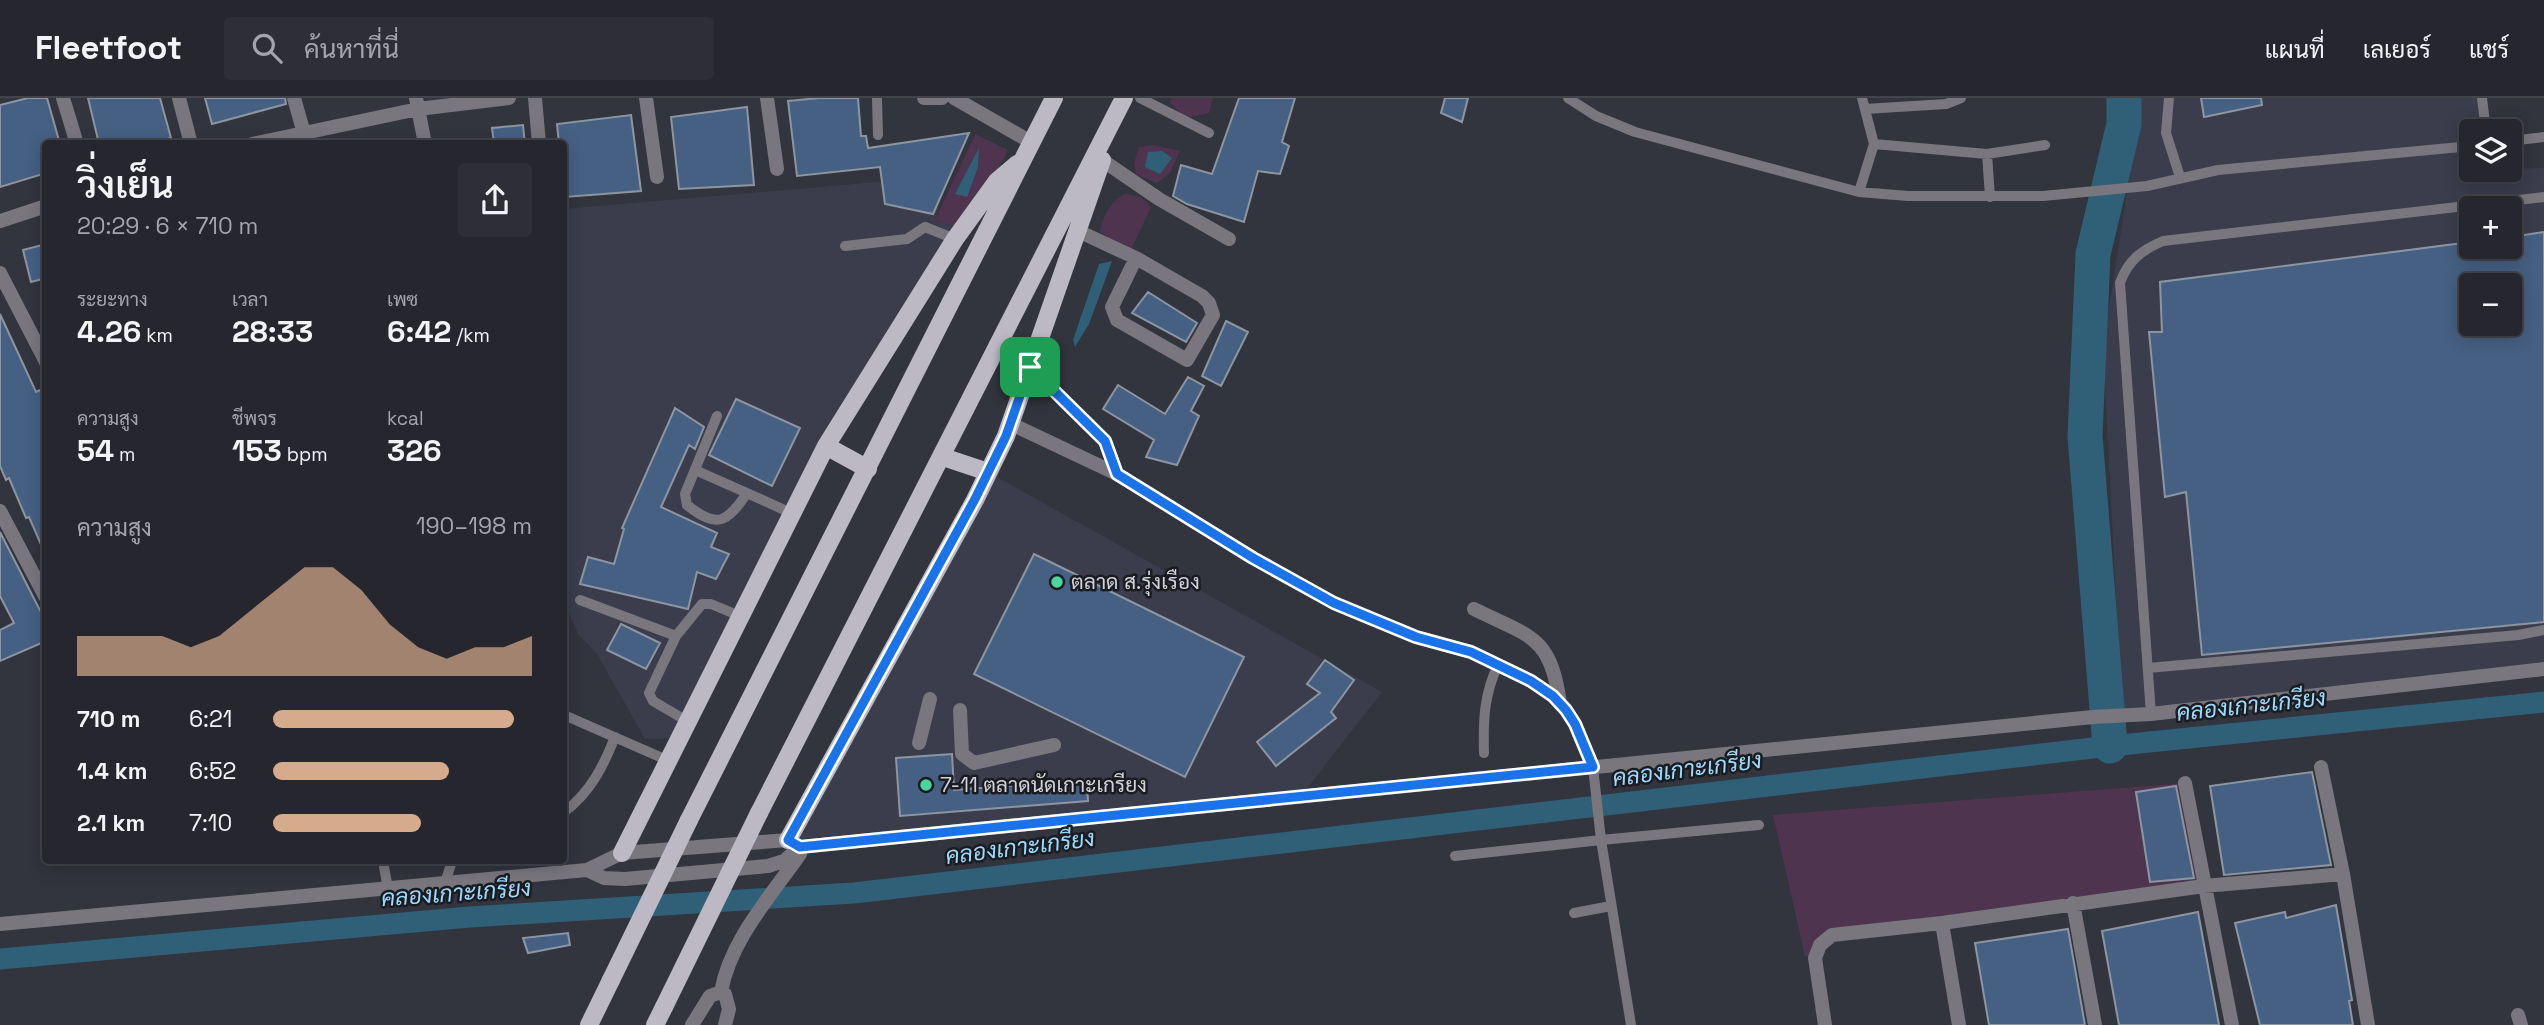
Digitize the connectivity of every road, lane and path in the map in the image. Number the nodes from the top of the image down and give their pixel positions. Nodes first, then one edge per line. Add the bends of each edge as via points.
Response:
1 (63, 98) edge
2 (178, 98) edge
3 (294, 98) edge
4 (509, 98) edge
5 (536, 98) edge
6 (646, 98) edge
7 (767, 98) edge
8 (877, 98) edge
9 (924, 98) edge
10 (942, 98) edge
11 (954, 98) edge
12 (1124, 98) edge
13 (1140, 98) edge
14 (1569, 98) edge
15 (1961, 98) edge
16 (2169, 98) edge
17 (2482, 98) edge
18 (1048, 100) edge
19 (417, 104) edge
20 (1863, 104) edge
21 (2485, 119) edge
22 (1112, 122) junction
23 (1209, 133) dead end
24 (878, 135) dead end
25 (2544, 137) edge
26 (306, 138) edge
27 (76, 140) edge
28 (190, 140) edge
29 (288, 140) edge
30 (424, 140) edge
31 (540, 140) edge
32 (2522, 140) edge
33 (1031, 142) junction
34 (1874, 144) junction
35 (2045, 145) dead end
36 (2459, 147) edge
37 (1987, 154) junction
38 (1022, 160) junction
39 (1102, 160) junction
40 (777, 169) dead end
41 (657, 177) dead end
42 (2180, 177) junction
43 (1859, 191) junction
44 (1990, 197) junction
45 (2544, 197) edge
46 (42, 207) edge
47 (0, 221) edge
48 (1078, 231) junction
49 (955, 239) junction
50 (1229, 239) dead end
51 (845, 246) dead end
52 (1136, 258) junction
53 (0, 273) edge
54 (42, 354) edge
55 (1030, 367) junction
56 (717, 416) dead end
57 (1011, 424) junction
58 (826, 446) junction
59 (943, 457) junction
60 (869, 469) junction
61 (695, 470) junction
62 (988, 472) junction
63 (1117, 474) junction
64 (747, 492) junction
65 (0, 511) edge
66 (792, 513) junction
67 (42, 590) edge
68 (580, 600) dead end
69 (1474, 609) dead end
70 (742, 617) junction
71 (2544, 630) edge
72 (676, 636) junction
73 (1498, 665) junction
74 (2148, 668) junction
75 (2544, 668) edge
76 (930, 699) dead end
77 (1560, 704) junction
78 (960, 710) dead end
79 (2151, 714) junction
80 (567, 716) edge
81 (687, 722) junction
82 (614, 737) junction
83 (919, 743) dead end
84 (1054, 745) dead end
85 (1484, 753) dead end
86 (667, 760) junction
87 (1593, 767) junction
88 (2321, 767) dead end
89 (2185, 783) dead end
90 (567, 810) edge
91 (1759, 825) dead end
92 (1601, 840) junction
93 (798, 845) junction
94 (622, 853) junction
95 (1455, 856) dead end
96 (384, 864) edge
97 (451, 864) edge
98 (587, 870) junction
99 (2343, 874) junction
100 (445, 883) junction
101 (2204, 886) junction
102 (388, 889) junction
103 (2073, 903) junction
104 (1611, 906) junction
105 (1574, 913) dead end
106 (1942, 923) junction
107 (0, 924) edge
108 (721, 992) junction
109 (589, 1025) edge
110 (654, 1025) edge
111 (692, 1025) edge
112 (725, 1025) edge
113 (1631, 1025) edge
114 (1825, 1025) edge
115 (1959, 1025) edge
116 (2095, 1025) edge
117 (2232, 1025) edge
118 (2368, 1025) edge

1 - 27 street
2 - 28 street
3 - 26 street
4 - 19 street
5 - 31 street
6 - 41 street
7 - 40 street
8 - 24 lane
9 - 10 street
11 - 33 street
12 - 22 main road
13 - 23 lane
14 - 43 lane via 1596,116 1635,132
15 - 20 lane via 1946,104
16 - 42 lane via 2166,133
17 - 21 lane
18 - 33 main road
19 - 26 street
19 - 30 street
20 - 34 lane
22 - 39 main road
22 - 59 main road
25 - 32 lane
26 - 29 street
33 - 38 main road
34 - 37 lane
34 - 43 lane
35 - 37 lane
36 - 42 lane
37 - 44 lane
38 - 49 main road via 997,181
38 - 60 main road
39 - 48 main road
39 - 50 street
42 - 44 lane via 2073,194
43 - 44 lane
45 - 74 lane via 2163,241 2141,251 2124,271 2120,283 2125,368
46 - 47 street
48 - 52 street
48 - 55 main road
49 - 51 lane via 925,227 907,239
49 - 58 main road
52 - 52 street via 1202,296 1212,309 1213,315 1187,360 1112,314
53 - 54 street
55 - 57 main road
55 - 63 street via 1105,441
56 - 61 lane
57 - 62 main road
57 - 63 street
58 - 60 main road
58 - 66 main road
59 - 62 main road
59 - 110 main road, bridge
60 - 109 main road, bridge
61 - 64 lane
61 - 64 lane via 684,500 700,515 724,520
62 - 93 main road
63 - 73 street via 1334,603
64 - 66 lane
65 - 67 street
66 - 70 main road
68 - 72 lane
69 - 77 street via 1530,637 1548,654 1556,671
70 - 72 lane via 702,604
70 - 81 main road
71 - 74 lane
72 - 81 lane via 649,693 653,701
73 - 77 street via 1531,681
73 - 85 lane via 1488,686
74 - 79 lane
75 - 79 street
76 - 83 street
77 - 87 street via 1575,724
78 - 84 street via 962,754 974,763
79 - 87 street
80 - 82 lane
81 - 86 main road
82 - 86 lane
82 - 90 lane via 594,782
86 - 94 main road
87 - 92 lane
87 - 93 street
88 - 99 street
89 - 101 street
91 - 92 lane
92 - 95 lane
92 - 104 lane
93 - 94 street
93 - 98 street via 784,861 768,866 625,879 604,878
93 - 108 street via 726,967
94 - 98 street
96 - 102 lane
97 - 100 lane
98 - 100 street
99 - 101 street
99 - 118 street
100 - 102 street
101 - 103 street
101 - 117 street
102 - 107 street
103 - 106 street
103 - 116 street
104 - 105 lane
104 - 113 lane
106 - 114 street via 1832,935 1820,944 1815,958
106 - 115 street
108 - 111 street via 710,996
108 - 112 street via 729,1009

